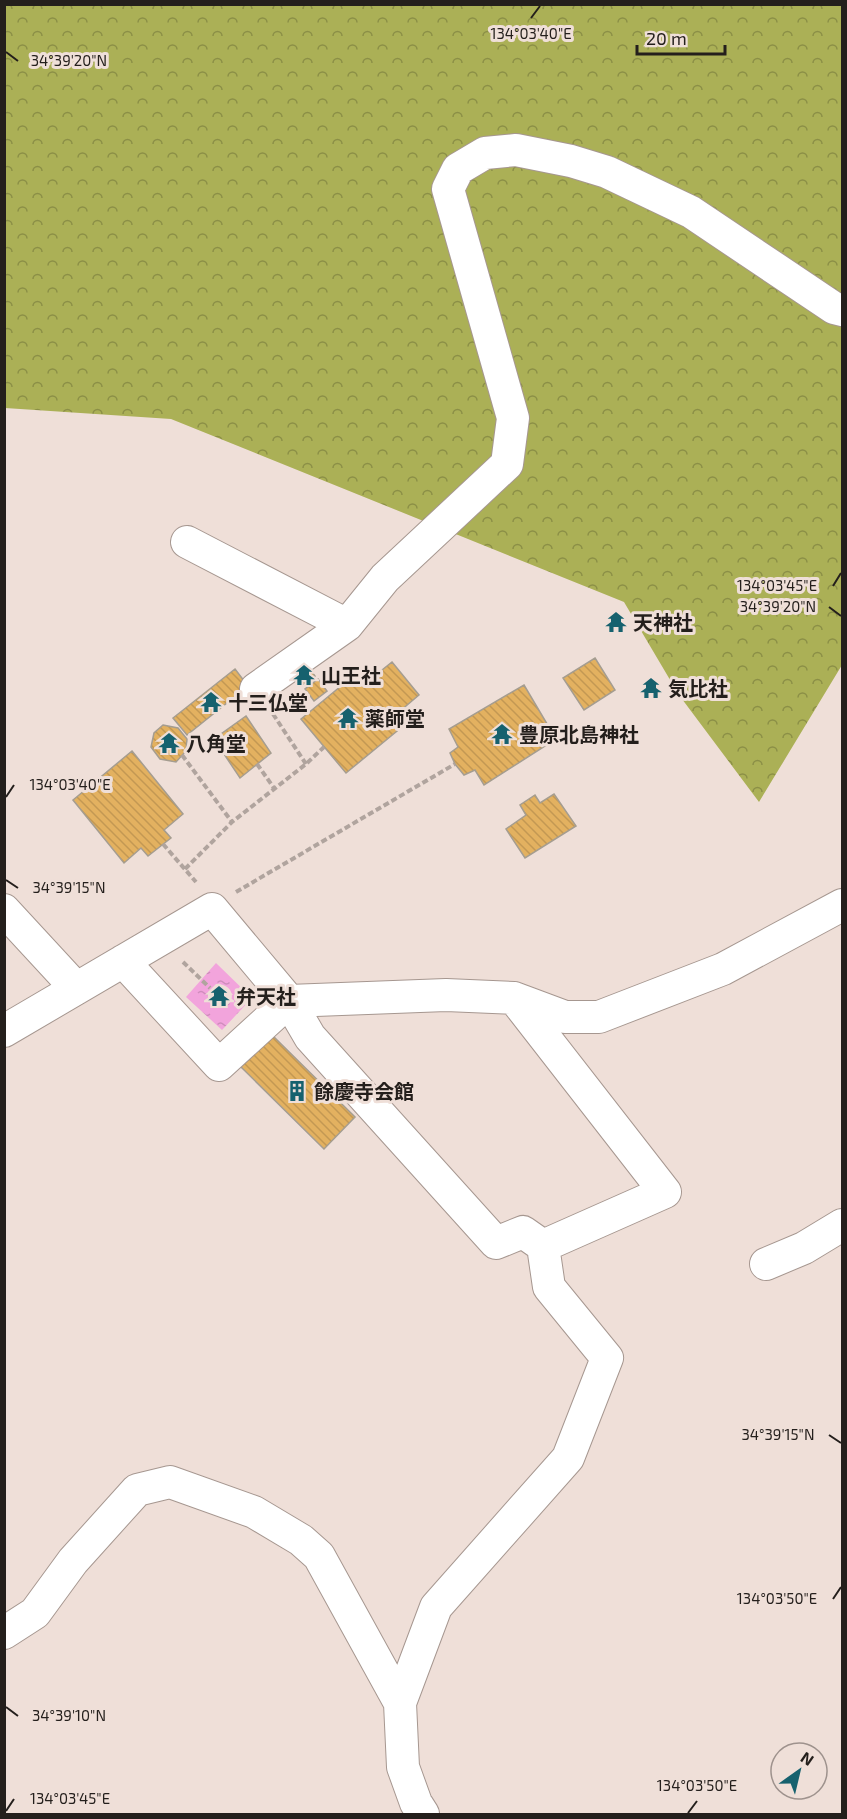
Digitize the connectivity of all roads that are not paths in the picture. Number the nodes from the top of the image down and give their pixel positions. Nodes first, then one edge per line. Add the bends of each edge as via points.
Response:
1 (843, 310) edge
2 (187, 542) dead end
3 (347, 625) junction
4 (256, 689) road end
5 (843, 905) edge
6 (4, 910) edge
7 (123, 961) junction
8 (76, 988) junction
9 (514, 998) junction
10 (289, 1002) junction
11 (4, 1031) edge
12 (843, 1225) edge
13 (543, 1246) junction
14 (765, 1264) dead end
15 (4, 1633) edge
16 (400, 1703) junction
17 (423, 1815) edge

1 - 3 street via 834,308 691,212 607,172 516,150 485,153 458,169 448,189 513,418 507,464 385,578
2 - 3 street
3 - 4 street
5 - 9 street via 723,969 599,1017 566,1017
6 - 8 street
7 - 8 street
7 - 10 street via 220,903
7 - 10 street via 219,1065
8 - 11 street
9 - 10 street via 446,995
9 - 13 street via 665,1192
10 - 13 street via 310,1037 496,1243 523,1232
12 - 14 street via 804,1248
13 - 16 street via 549,1287 607,1358 568,1458 436,1606
15 - 16 street via 34,1612 73,1561 137,1490 170,1482 254,1512 301,1540 319,1556
16 - 17 street via 403,1767

